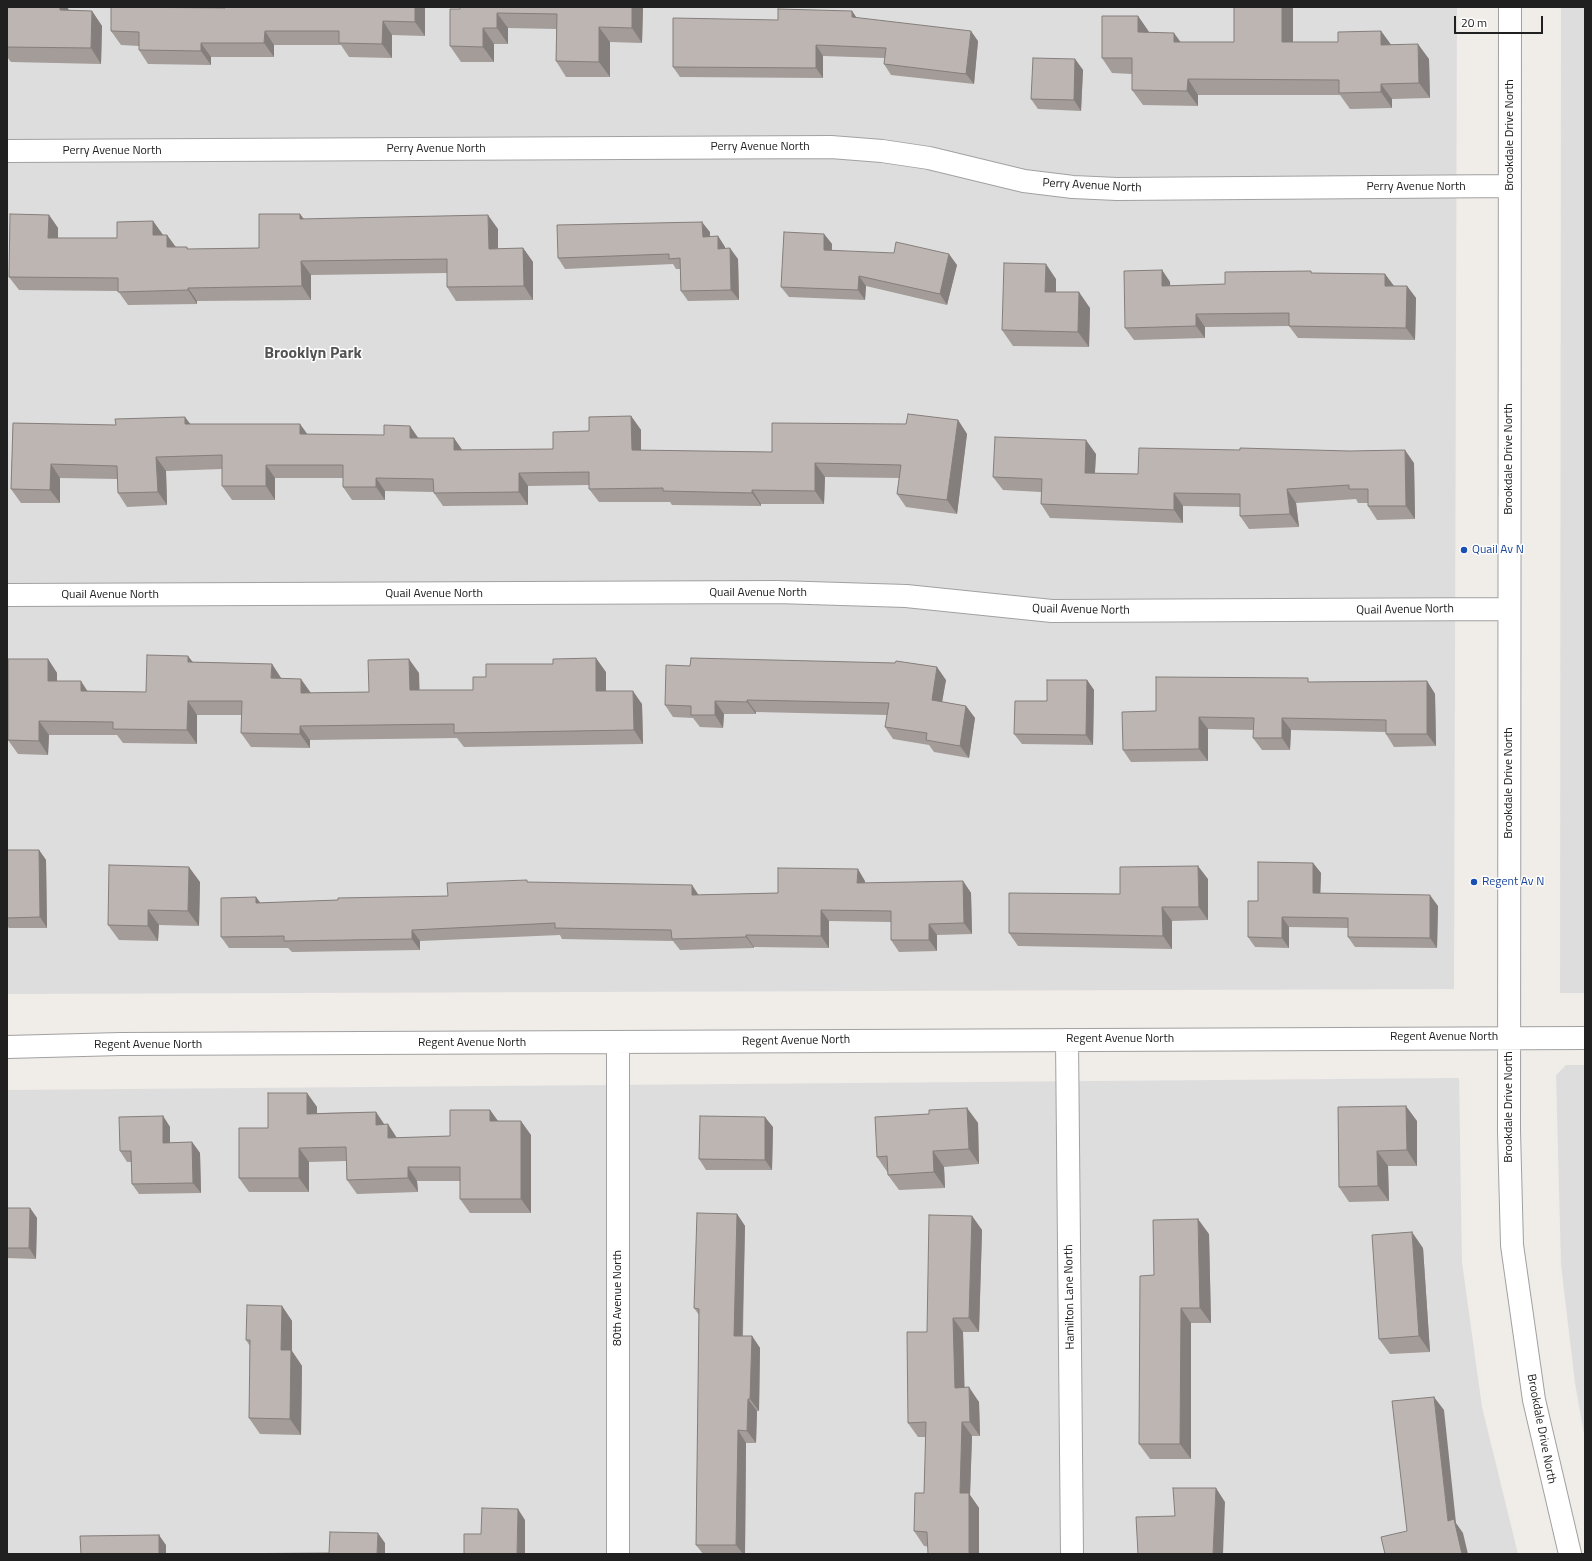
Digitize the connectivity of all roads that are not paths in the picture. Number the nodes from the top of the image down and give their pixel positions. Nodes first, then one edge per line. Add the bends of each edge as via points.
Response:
1 (1510, 7) edge
2 (7, 151) edge
3 (1510, 186) junction
4 (7, 595) edge
5 (1508, 609) junction
6 (1509, 1037) junction
7 (1585, 1038) edge
8 (1067, 1040) junction
9 (618, 1043) junction
10 (7, 1047) edge
11 (618, 1554) edge
12 (1072, 1554) edge
13 (1570, 1554) edge

1 - 3 street, Brookdale Drive North
2 - 3 street, Perry Avenue North via 831,147 929,158 1024,181 1073,187 1117,189
3 - 5 street, Brookdale Drive North
4 - 5 street, Quail Avenue North via 777,592 906,596 1052,611
5 - 6 street, Brookdale Drive North
6 - 7 street, Regent Avenue North
6 - 8 street, Regent Avenue North
6 - 13 street, Brookdale Drive North via 1508,1131 1512,1245 1534,1400
8 - 9 street, Regent Avenue North
8 - 12 street, Hamilton Lane North
9 - 10 street, Regent Avenue North via 129,1044
9 - 11 street, 80th Avenue North

